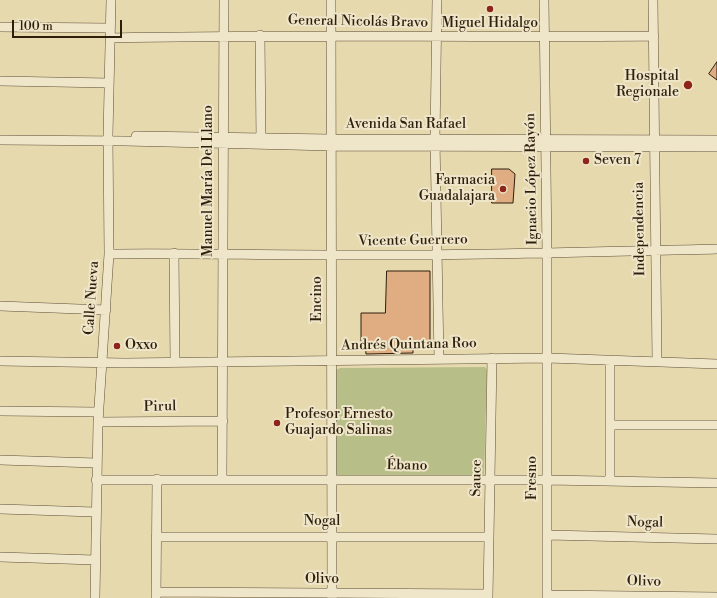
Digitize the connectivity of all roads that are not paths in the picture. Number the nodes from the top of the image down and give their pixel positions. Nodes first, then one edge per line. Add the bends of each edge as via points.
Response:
1 (111, 0) edge
2 (224, 0) edge
3 (331, 0) edge
4 (437, 0) edge
5 (544, 0) edge
6 (653, 0) edge
7 (0, 27) edge
8 (110, 28) junction
9 (224, 35) junction
10 (260, 35) junction
11 (331, 35) junction
12 (437, 36) junction
13 (654, 36) junction
14 (544, 37) junction
15 (110, 38) junction
16 (0, 81) edge
17 (109, 83) junction
18 (108, 139) junction
19 (0, 140) edge
20 (717, 140) edge
21 (224, 141) junction
22 (261, 142) junction
23 (332, 142) junction
24 (435, 143) junction
25 (545, 143) junction
26 (653, 143) junction
27 (717, 147) edge
28 (717, 249) edge
29 (654, 250) junction
30 (174, 253) junction
31 (547, 253) junction
32 (109, 254) junction
33 (222, 254) junction
34 (332, 255) junction
35 (438, 255) junction
36 (0, 306) edge
37 (106, 310) junction
38 (492, 358) junction
39 (548, 358) junction
40 (439, 359) junction
41 (0, 360) edge
42 (333, 360) junction
43 (610, 360) junction
44 (657, 361) junction
45 (223, 362) junction
46 (102, 363) junction
47 (175, 363) junction
48 (717, 364) edge
49 (0, 410) edge
50 (99, 412) junction
51 (223, 421) junction
52 (98, 422) junction
53 (611, 425) junction
54 (717, 425) edge
55 (0, 460) edge
56 (96, 463) junction
57 (157, 479) junction
58 (222, 479) junction
59 (332, 479) junction
60 (96, 480) junction
61 (547, 480) junction
62 (491, 481) junction
63 (610, 481) junction
64 (717, 483) edge
65 (0, 509) edge
66 (95, 512) junction
67 (332, 536) junction
68 (548, 536) junction
69 (156, 537) junction
70 (489, 538) junction
71 (717, 539) edge
72 (0, 557) edge
73 (95, 560) junction
74 (156, 595) edge
75 (332, 596) edge
76 (488, 596) edge
77 (547, 597) edge
78 (717, 597) edge
79 (95, 598) edge

1 - 8 street, Calle Nueva
2 - 9 street, Manuel María Del Llano
3 - 11 street, Encino
4 - 12 street
5 - 14 street, Ignacio López Rayón
6 - 13 street, Independencia
7 - 8 street
8 - 15 street, Calle Nueva
9 - 10 street, General Nicolás Bravo
9 - 15 street, General Nicolás Bravo
9 - 21 street, Manuel María Del Llano
10 - 11 street, General Nicolás Bravo
10 - 22 street
11 - 12 street, General Nicolás Bravo
11 - 23 street, Encino
12 - 14 street, General Nicolás Bravo
12 - 24 street
13 - 14 street, General Nicolás Bravo
13 - 26 street, Independencia
14 - 25 street, Ignacio López Rayón
15 - 17 street, Calle Nueva
16 - 17 street
17 - 18 street, Calle Nueva
18 - 19 street, Avenida San Rafael
18 - 21 street, Avenida San Rafael
18 - 32 street, Calle Nueva
20 - 26 street, Avenida San Rafael
21 - 22 street, Avenida San Rafael
21 - 33 street, Manuel María Del Llano
22 - 23 street, Avenida San Rafael
23 - 24 street, Avenida San Rafael
23 - 34 street, Encino
24 - 25 street, Avenida San Rafael
24 - 35 street
25 - 26 street, Avenida San Rafael
25 - 31 street, Ignacio López Rayón
26 - 27 street, Avenida San Rafael
26 - 29 street, Independencia
28 - 29 street, Vicente Guerrero
29 - 31 street, Vicente Guerrero
29 - 44 street, Independencia
30 - 32 street, Vicente Guerrero
30 - 33 street, Vicente Guerrero
30 - 47 street
31 - 35 street, Vicente Guerrero
31 - 39 street, Ignacio López Rayón
32 - 37 street, Calle Nueva
33 - 34 street, Vicente Guerrero
33 - 45 street, Manuel María Del Llano
34 - 35 street, Vicente Guerrero
34 - 42 street, Encino
35 - 40 street
36 - 37 street
37 - 46 street, Calle Nueva
38 - 39 street, Andrés Quintana Roo
38 - 40 street, Andrés Quintana Roo
38 - 62 street, Sauce
39 - 43 street, Andrés Quintana Roo
39 - 61 street, Fresno
40 - 42 street, Andrés Quintana Roo
41 - 46 street, Andrés Quintana Roo
42 - 45 street, Andrés Quintana Roo
42 - 59 street, Encino
43 - 44 street, Andrés Quintana Roo
43 - 53 street
44 - 48 street, Andrés Quintana Roo
45 - 47 street, Andrés Quintana Roo
45 - 51 street, Manuel María Del Llano
46 - 47 street, Andrés Quintana Roo
46 - 50 street, Calle Nueva
49 - 50 street
50 - 52 street, Calle Nueva
51 - 52 street, Pirul
51 - 58 street, Manuel María Del Llano
52 - 56 street, Calle Nueva
53 - 54 street
53 - 63 street
55 - 56 street
56 - 60 street, Calle Nueva
57 - 58 street, Ébano
57 - 60 street, Ébano
57 - 69 street
58 - 59 street, Ébano
59 - 62 street, Ébano
59 - 67 street, Encino
60 - 66 street, Calle Nueva
61 - 62 street, Ébano
61 - 63 street, Ébano
61 - 68 street, Fresno
62 - 70 street, Sauce
63 - 64 street, Ébano
65 - 66 street
66 - 73 street, Calle Nueva
67 - 69 street, Nogal
67 - 70 street, Nogal
67 - 75 street, Encino
68 - 71 street, Nogal
68 - 77 street, Fresno
69 - 74 street
70 - 76 street, Sauce
72 - 73 street
73 - 79 street, Calle Nueva
74 - 75 street, Olivo
75 - 76 street, Olivo
77 - 78 street, Olivo

